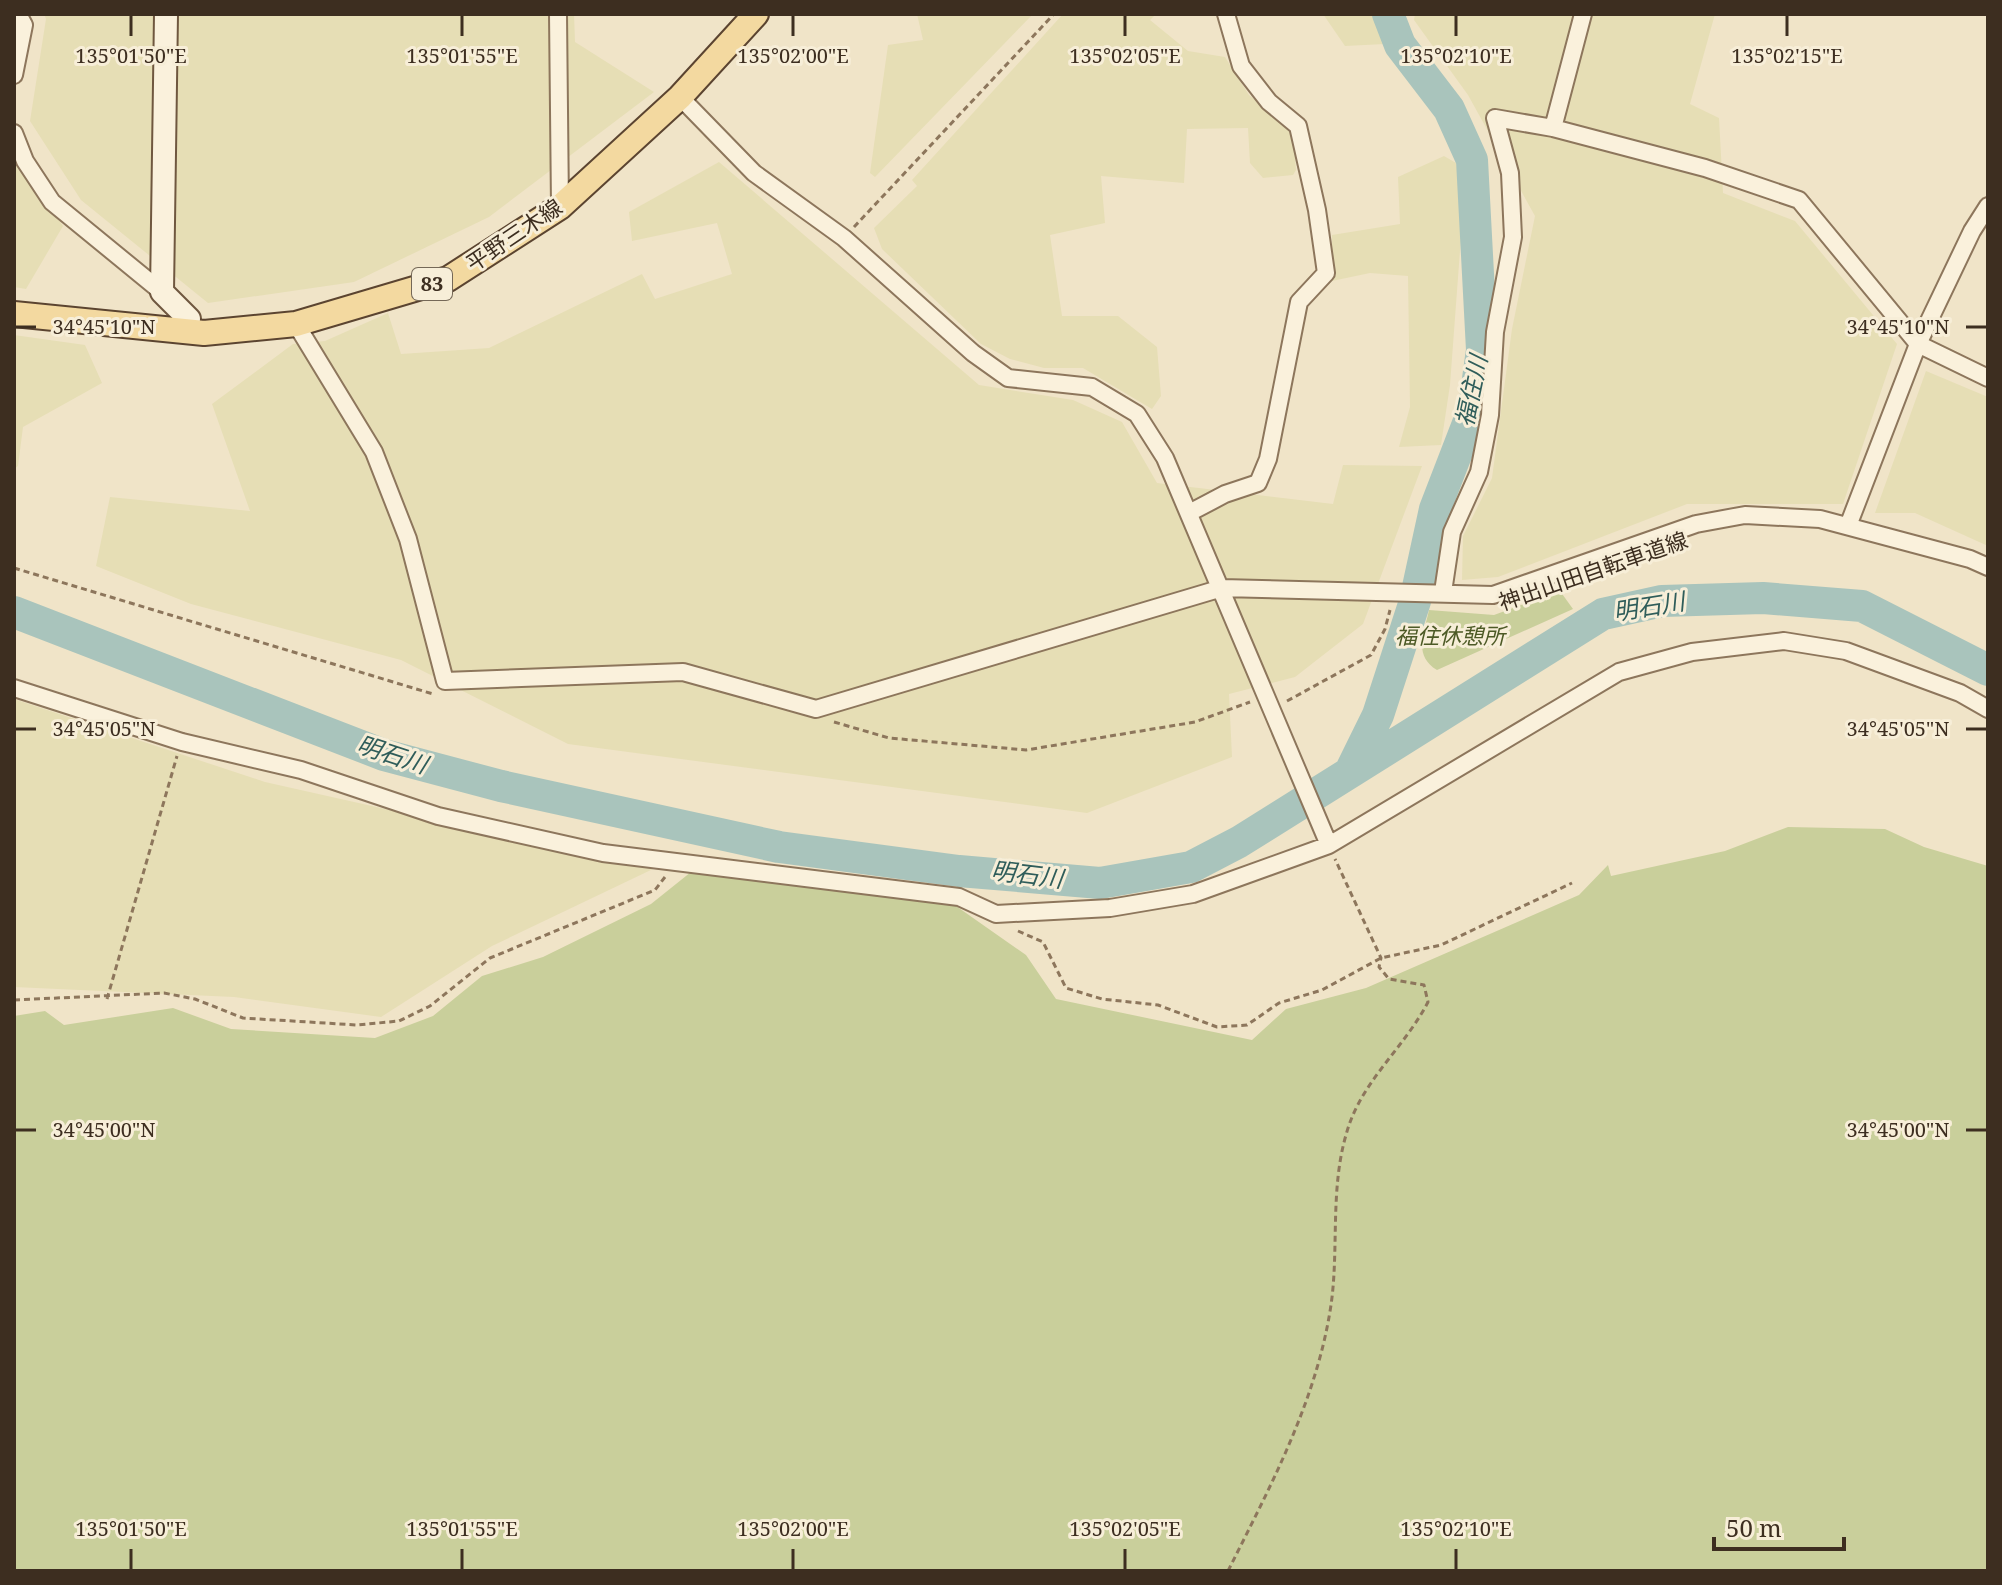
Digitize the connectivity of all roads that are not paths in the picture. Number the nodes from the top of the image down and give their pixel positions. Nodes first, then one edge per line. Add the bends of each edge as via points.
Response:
1 (18, 14) edge
2 (166, 14) edge
3 (558, 14) edge
4 (756, 14) edge
5 (1226, 14) edge
6 (1583, 14) edge
7 (14, 75) edge
8 (680, 97) junction
9 (1553, 128) junction
10 (14, 133) edge
11 (1988, 206) edge
12 (560, 207) junction
13 (162, 292) junction
14 (14, 314) edge
15 (296, 324) junction
16 (197, 326) junction
17 (1918, 344) junction
18 (1988, 378) edge
19 (1189, 513) junction
20 (1848, 526) junction
21 (1988, 567) edge
22 (1222, 588) junction
23 (1443, 592) junction
24 (14, 688) edge
25 (1988, 709) edge
26 (1329, 845) junction

1 - 7 street via 24,25
2 - 13 main road
3 - 12 street
4 - 8 main road, 平野三木線 / 83
5 - 19 street via 1241,66 1269,102 1298,126 1326,273 1299,302 1268,459 1258,483
6 - 9 street
8 - 12 main road, 平野三木線 / 83
8 - 19 street via 754,173 844,238 1008,378 1092,387 1137,414 1165,458
9 - 17 street via 1705,168 1799,200
9 - 23 street via 1495,118 1510,173 1513,237 1495,332 1490,415 1479,472 1452,532
10 - 13 street via 52,202
11 - 17 street
12 - 15 main road, 平野三木線 / 83 via 448,279
13 - 16 main road
14 - 16 main road, 平野三木線 / 83
15 - 16 main road, 平野三木線 / 83
15 - 22 street via 374,452 408,539 445,681 683,672 816,709
17 - 18 street
17 - 20 street
19 - 22 street
20 - 21 street
20 - 23 street via 1745,515 1696,524 1493,595
22 - 23 street
22 - 26 street
24 - 26 street via 182,742 301,770 438,816 603,853 959,897 996,914 1110,908 1193,894
25 - 26 street via 1960,693 1846,651 1784,641 1692,652 1619,672

